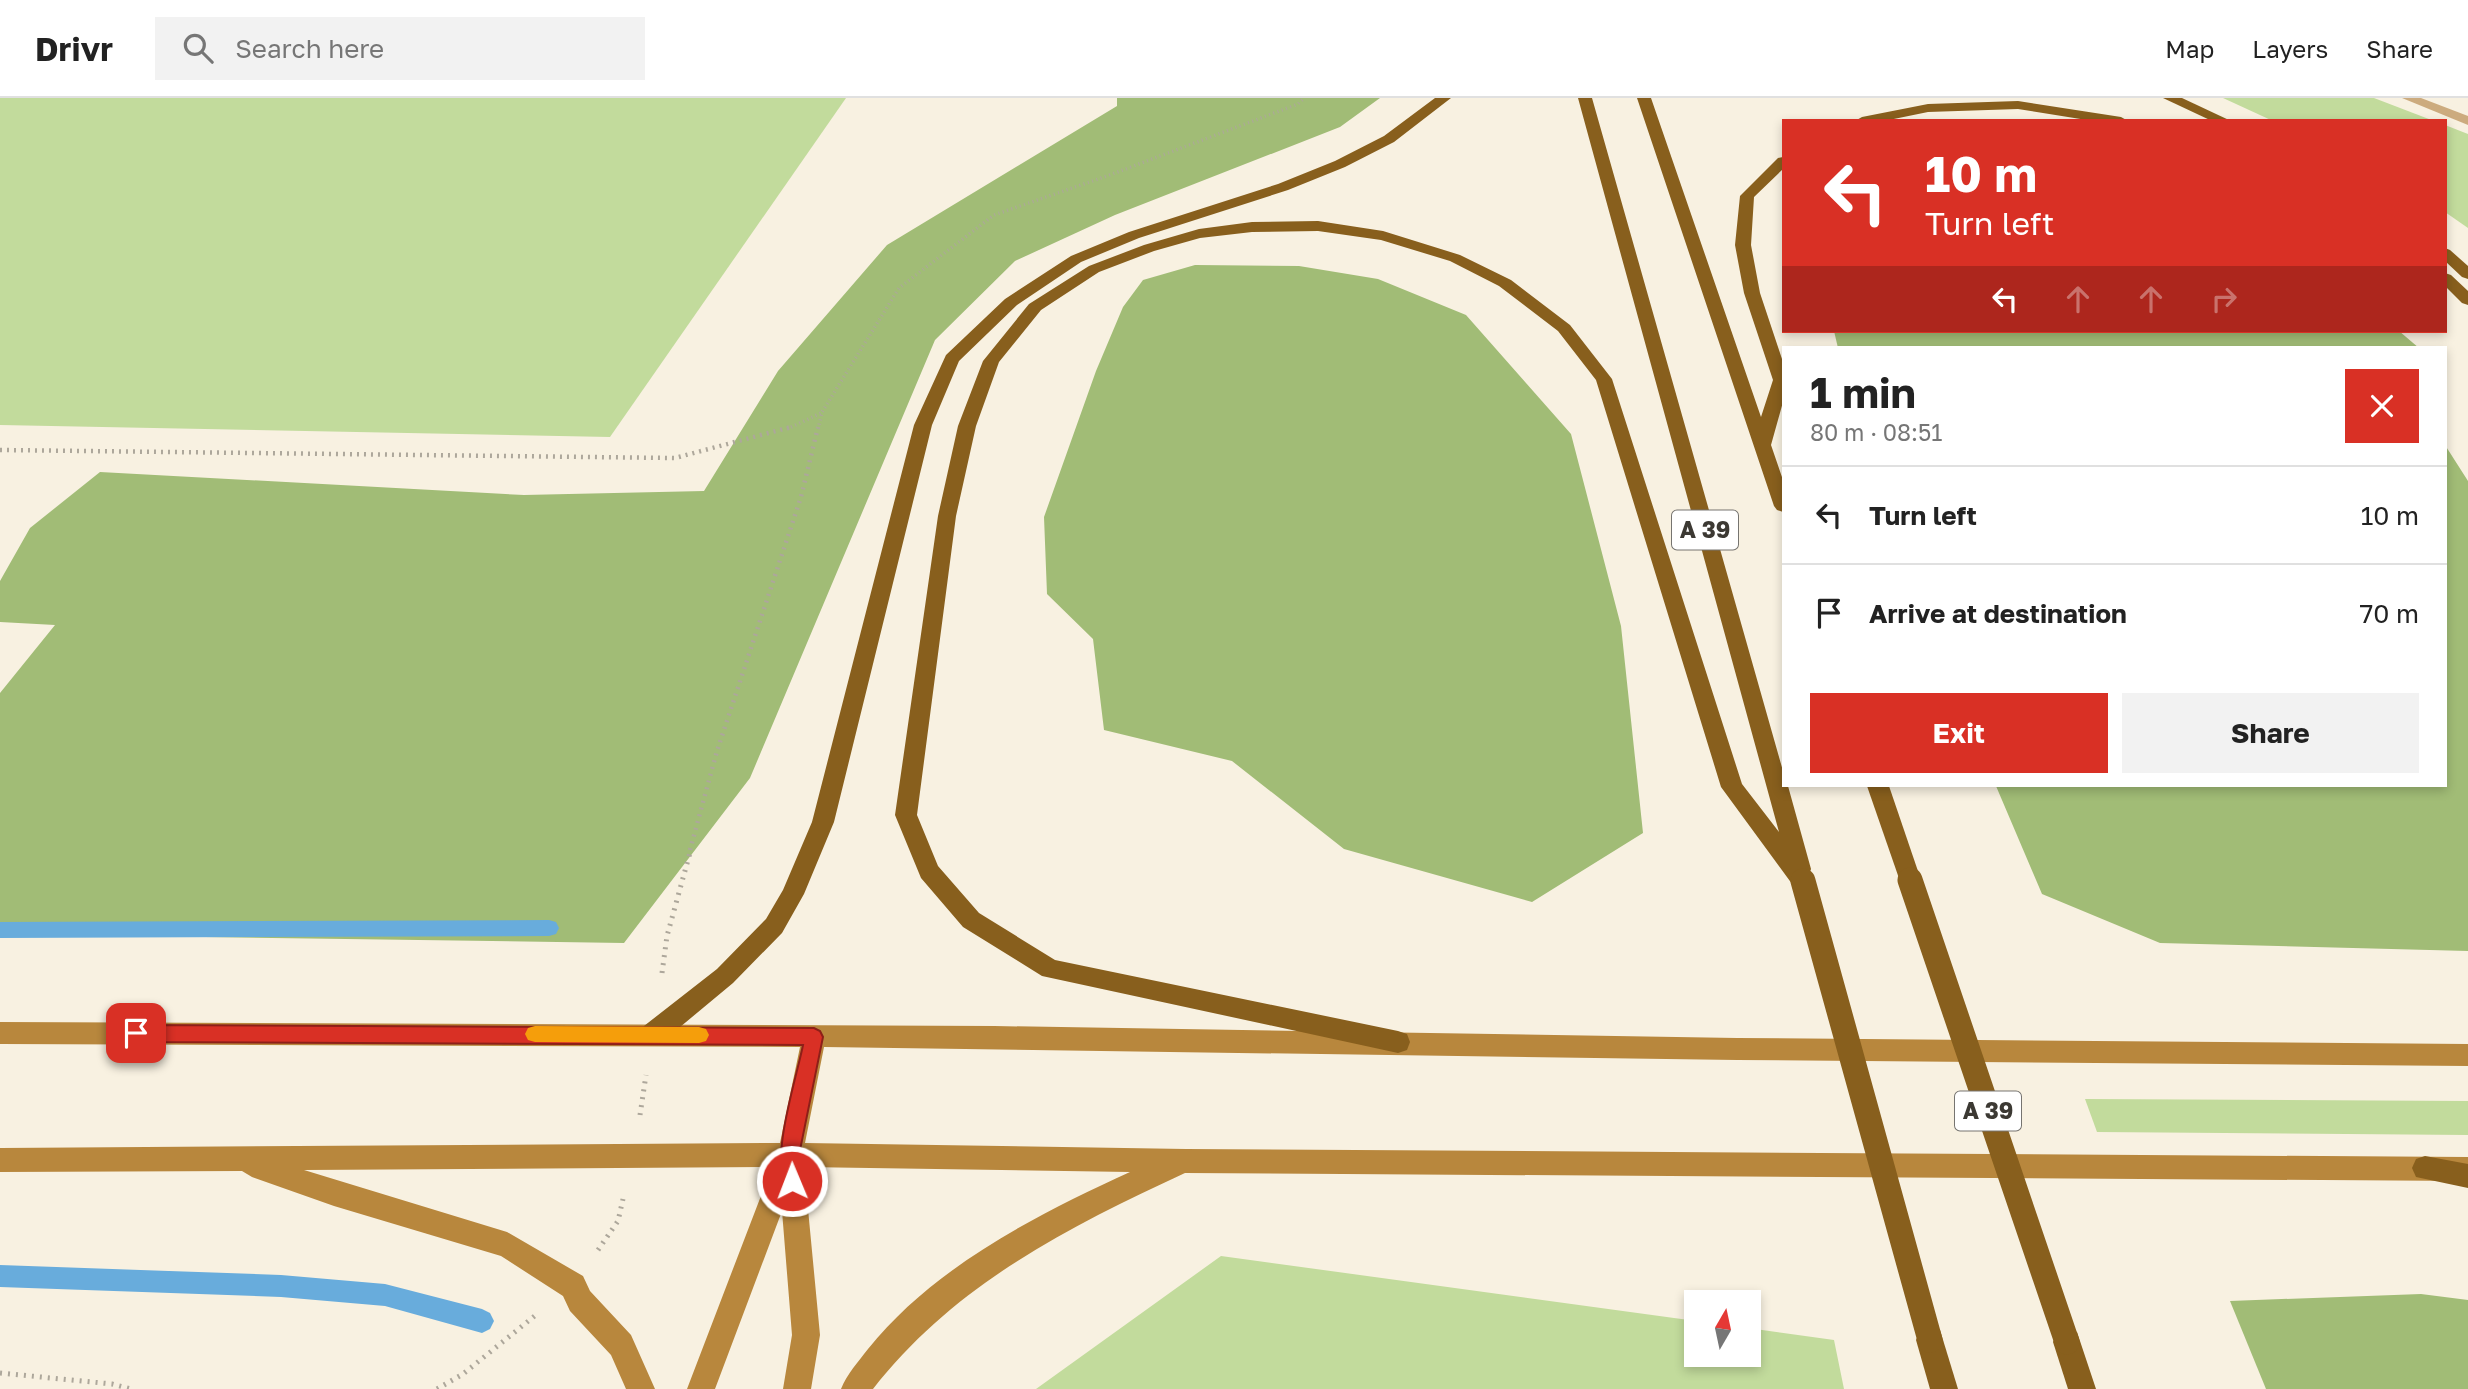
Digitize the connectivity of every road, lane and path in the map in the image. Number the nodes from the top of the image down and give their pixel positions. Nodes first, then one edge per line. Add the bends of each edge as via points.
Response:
1 (1304, 98) edge
2 (1444, 98) edge
3 (1585, 98) edge
4 (1644, 98) edge
5 (2170, 98) edge
6 (2409, 98) edge
7 (1872, 119) edge
8 (2108, 119) edge
9 (2219, 119) edge
10 (2468, 121) edge
11 (1782, 162) edge
12 (2447, 255) edge
13 (2468, 274) edge
14 (2447, 280) edge
15 (2468, 300) edge
16 (822, 412) junction
17 (1762, 445) junction
18 (0, 450) edge
19 (1782, 503) edge
20 (1878, 787) edge
21 (1803, 881) junction
22 (0, 1033) edge
23 (653, 1034) junction
24 (814, 1037) junction
25 (1398, 1042) junction
26 (2468, 1055) edge
27 (790, 1155) junction
28 (0, 1160) edge
29 (236, 1160) junction
30 (1186, 1161) junction
31 (2425, 1168) junction
32 (2468, 1169) edge
33 (2468, 1175) edge
34 (573, 1286) junction
35 (0, 1373) edge
36 (131, 1389) edge
37 (437, 1389) edge
38 (641, 1389) edge
39 (701, 1389) edge
40 (797, 1389) edge
41 (855, 1389) edge
42 (1944, 1389) edge
43 (2082, 1389) edge

1 - 16 path via 995,215 899,288
2 - 23 highway via 1389,139 1340,164 1076,259 1011,302 952,359 923,425 823,822 793,894 774,926 725,976
3 - 21 highway, A 39
4 - 17 highway
5 - 9 highway
6 - 10 lane
7 - 8 highway via 1928,108 2018,105
11 - 17 highway via 1747,196 1742,245 1752,293 1781,380
12 - 13 highway
14 - 15 highway
16 - 18 path via 773,433 675,458
16 - 23 path via 801,498 713,764 667,936
17 - 19 highway
20 - 43 highway, A 39, bridge
21 - 25 highway via 1732,787 1604,379 1564,328 1505,284 1455,258 1383,236 1318,226 1199,234 1094,269 1035,307 991,361 967,426 947,516 906,815 929,871 971,920 1050,969
21 - 42 highway, A 39, bridge
22 - 23 main road
23 - 24 main road
24 - 25 main road
24 - 27 main road
25 - 26 main road
27 - 29 main road
27 - 30 main road
27 - 39 main road
27 - 40 main road via 806,1335
28 - 29 main road
29 - 34 main road via 507,1245
30 - 31 main road
30 - 41 main road via 1087,1205 1009,1248 922,1311
31 - 32 main road
31 - 33 highway
34 - 37 path via 463,1374
34 - 38 main road via 580,1301 621,1345
35 - 36 path

